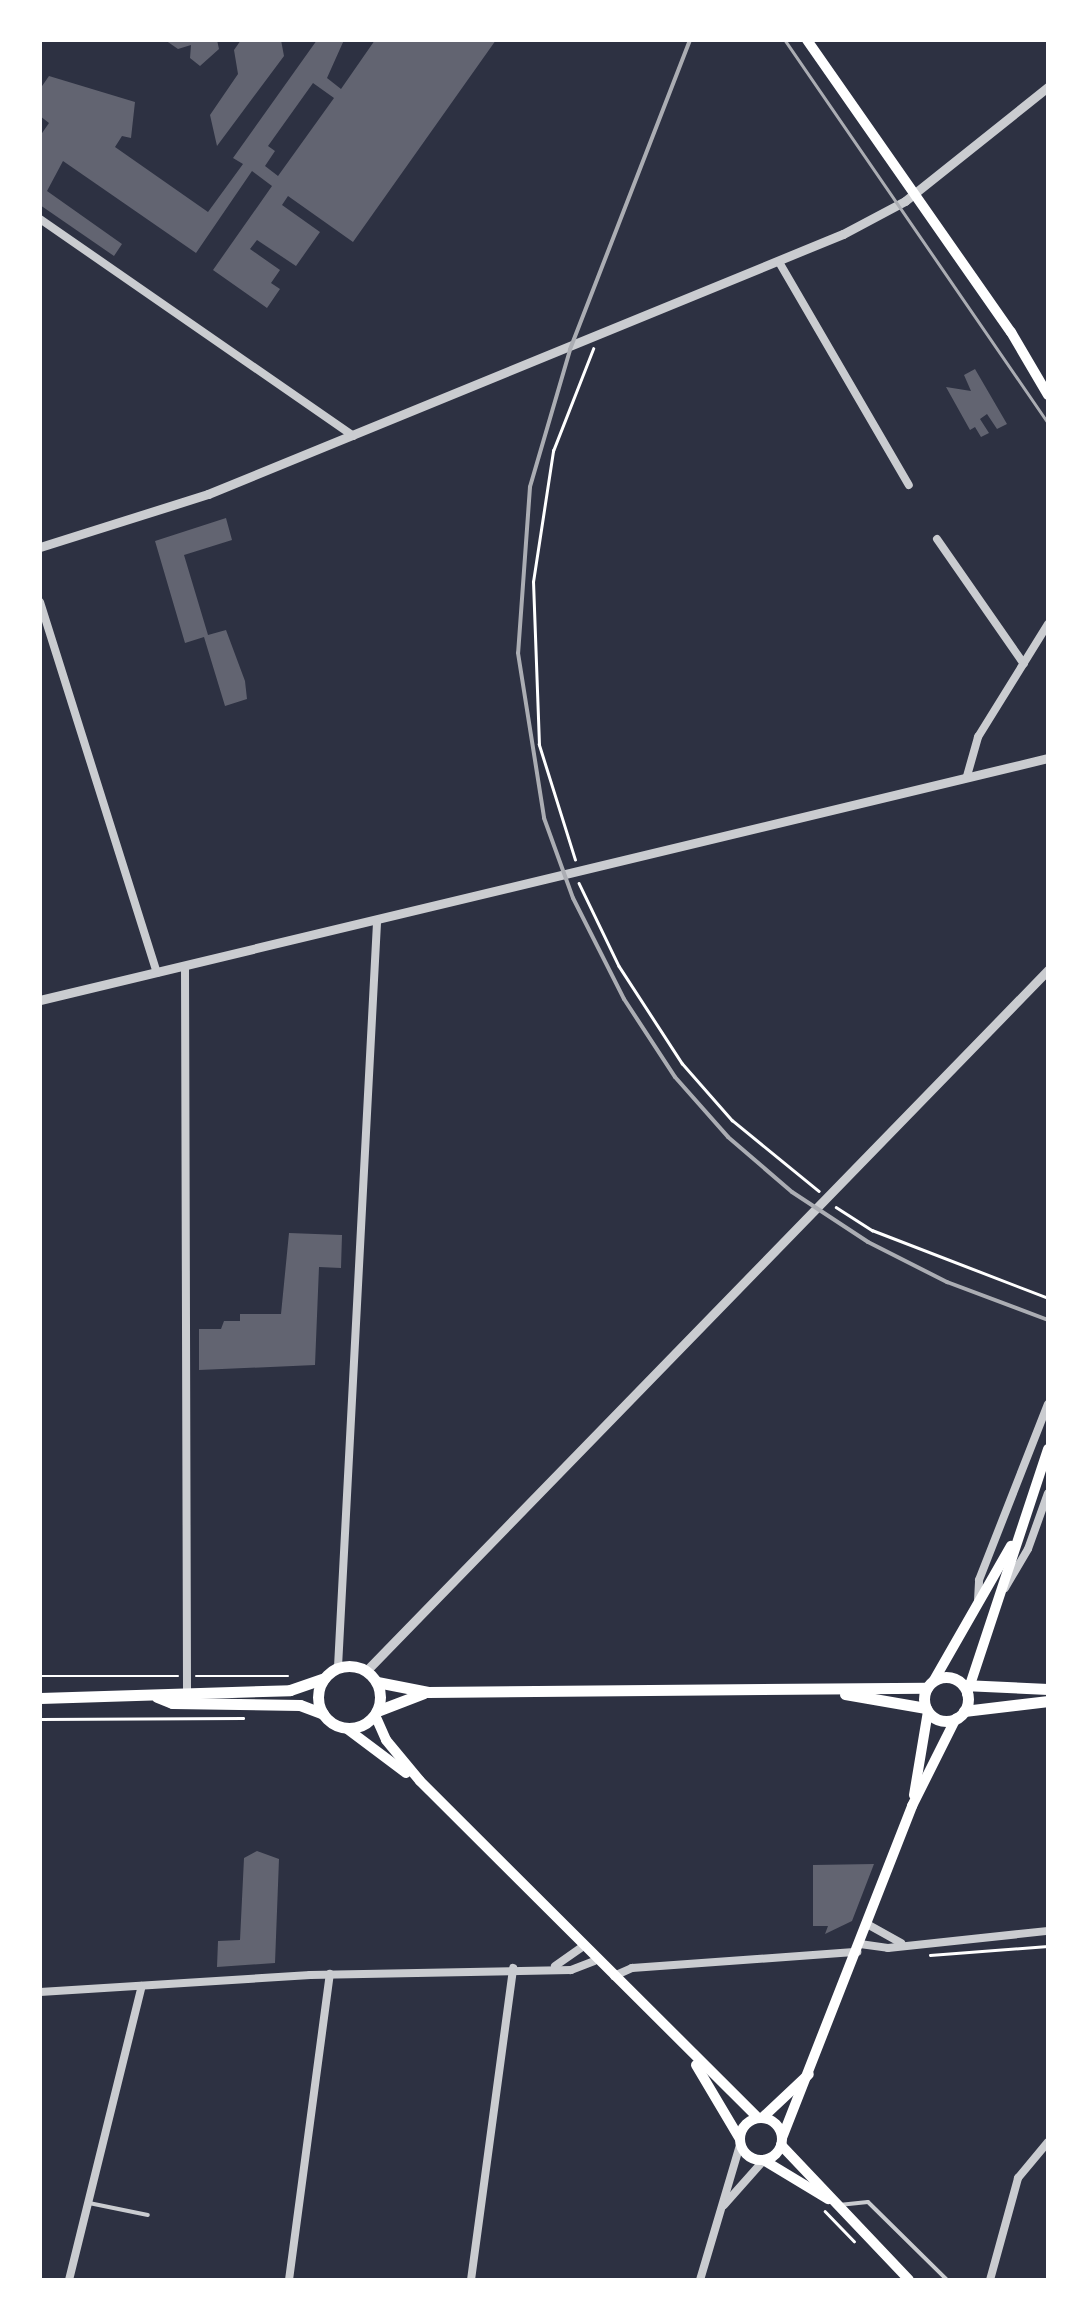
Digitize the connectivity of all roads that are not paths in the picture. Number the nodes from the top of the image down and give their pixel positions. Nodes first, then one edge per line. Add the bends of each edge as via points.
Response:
1 (806, 40) edge
2 (1048, 86) edge
3 (915, 193) junction
4 (40, 219) edge
5 (779, 262) junction
6 (1048, 395) edge
7 (354, 436) junction
8 (908, 486) dead end
9 (937, 540) dead end
10 (40, 548) edge
11 (40, 602) edge
12 (1048, 624) edge
13 (1024, 664) junction
14 (1048, 758) edge
15 (967, 776) junction
16 (377, 922) junction
17 (185, 967) junction
18 (1048, 970) edge
19 (157, 973) junction
20 (40, 1000) edge
21 (1048, 1404) edge
22 (1048, 1450) edge
23 (1048, 1492) edge
24 (1017, 1536) junction
25 (1005, 1588) junction
26 (978, 1602) junction
27 (366, 1670) junction
28 (329, 1673) junction
29 (377, 1682) junction
30 (930, 1685) junction
31 (967, 1688) junction
32 (1048, 1688) edge
33 (186, 1691) junction
34 (831, 1691) junction
35 (428, 1692) junction
36 (157, 1697) junction
37 (40, 1698) edge
38 (1048, 1701) edge
39 (927, 1710) junction
40 (376, 1713) junction
41 (323, 1714) junction
42 (960, 1715) junction
43 (346, 1728) junction
44 (420, 1782) junction
45 (912, 1806) junction
46 (867, 1924) junction
47 (1048, 1931) edge
48 (906, 1944) junction
49 (581, 1948) junction
50 (858, 1948) junction
51 (594, 1961) junction
52 (513, 1968) junction
53 (550, 1968) junction
54 (330, 1974) junction
55 (612, 1978) junction
56 (142, 1986) junction
57 (40, 1992) edge
58 (694, 2060) junction
59 (812, 2069) junction
60 (760, 2118) junction
61 (740, 2142) junction
62 (782, 2142) junction
63 (1048, 2142) edge
64 (764, 2161) junction
65 (86, 2202) junction
66 (724, 2204) junction
67 (838, 2205) junction
68 (148, 2215) dead end
69 (69, 2280) edge
70 (289, 2280) edge
71 (471, 2280) edge
72 (700, 2280) edge
73 (908, 2280) edge
74 (946, 2280) edge
75 (990, 2280) edge

1 - 3 main road
2 - 3 street
3 - 5 street
3 - 6 main road
4 - 7 street
5 - 7 street
5 - 8 street
7 - 10 street via 208,494
9 - 13 street
11 - 19 street
12 - 13 street
13 - 15 street via 978,737
14 - 15 street
15 - 16 street
16 - 17 street
16 - 28 street
17 - 19 street
17 - 33 street
18 - 27 street
19 - 20 street
21 - 26 street via 979,1580
22 - 24 main road
23 - 25 street via 1028,1549
24 - 25 main road
24 - 26 main road
25 - 31 main road
26 - 30 main road
27 - 28 main road
27 - 29 main road
28 - 33 main road via 290,1690
28 - 41 main road via 318,1697
29 - 35 main road
29 - 40 main road
30 - 31 main road via 948,1678
30 - 34 main road
30 - 39 main road
31 - 32 main road
31 - 42 main road
33 - 36 main road
34 - 35 main road
34 - 39 main road
35 - 40 main road
36 - 37 main road
36 - 41 main road via 172,1703 300,1705
38 - 42 main road
39 - 42 main road via 940,1720
39 - 45 main road
40 - 43 main road
40 - 44 main road via 386,1740
41 - 43 main road
42 - 45 main road
43 - 44 main road
44 - 49 main road
45 - 46 main road
46 - 48 street
46 - 50 main road
47 - 48 street
48 - 50 street
49 - 51 main road
49 - 53 street
50 - 55 street via 632,1968
50 - 59 main road
51 - 53 street via 583,1969
51 - 55 main road
52 - 53 street
52 - 54 street
52 - 71 street
54 - 56 street
54 - 70 street
55 - 58 main road
56 - 57 street
56 - 65 street
58 - 60 main road
58 - 61 main road
59 - 60 main road
59 - 62 main road
60 - 61 main road
60 - 62 main road via 776,2124
61 - 64 main road
61 - 66 street
62 - 64 main road
62 - 67 main road
63 - 75 street via 1023,2166
64 - 66 street
64 - 67 main road
65 - 68 lane
65 - 69 street
66 - 72 street
67 - 73 main road
67 - 74 lane via 868,2202

